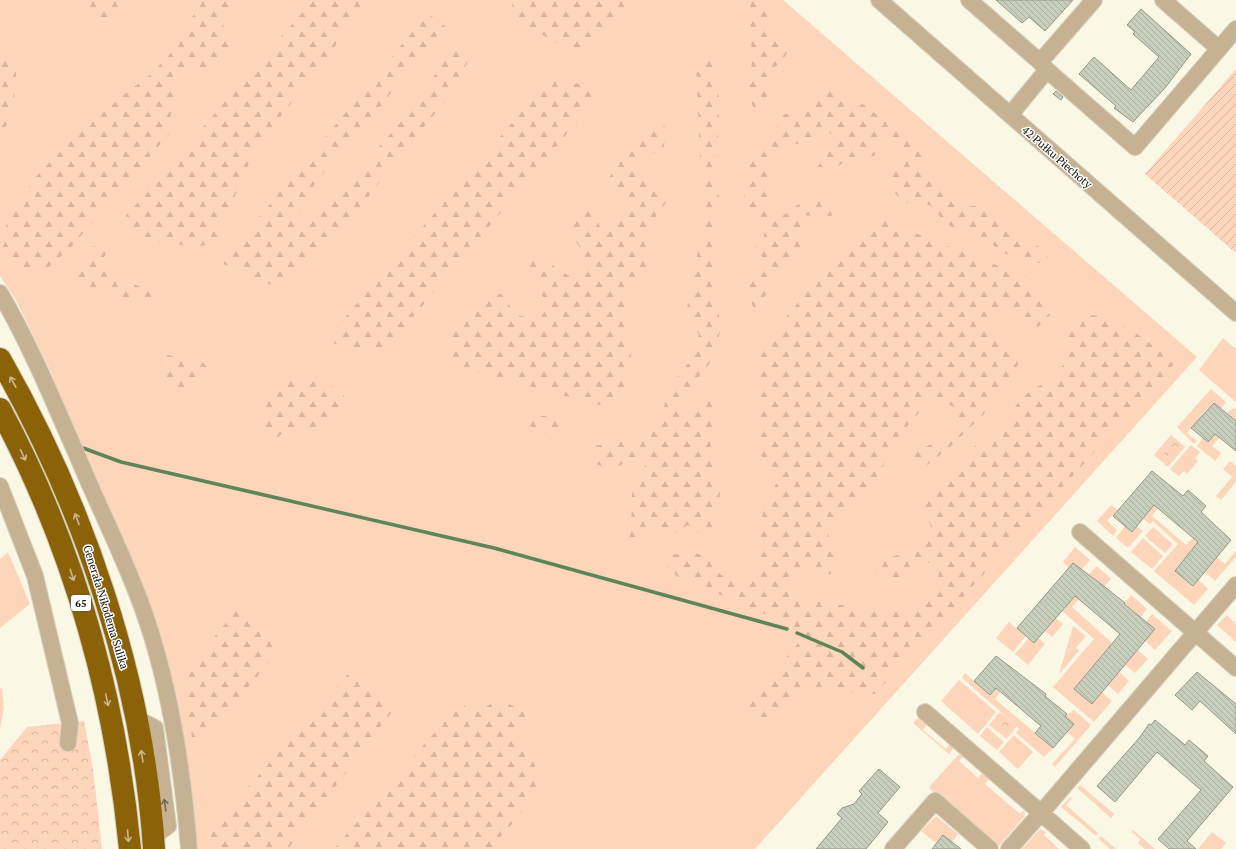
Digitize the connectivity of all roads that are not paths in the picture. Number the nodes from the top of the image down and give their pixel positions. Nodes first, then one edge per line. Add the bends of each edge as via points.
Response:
1 (879, 0) edge
2 (968, 0) edge
3 (1094, 0) edge
4 (1163, 0) edge
5 (1236, 29) edge
6 (1219, 49) junction
7 (1044, 66) junction
8 (1010, 115) junction
9 (0, 293) edge
10 (1236, 313) edge
11 (0, 358) edge
12 (0, 409) edge
13 (0, 486) edge
14 (1080, 532) dead end
15 (1236, 585) edge
16 (1195, 633) junction
17 (1236, 668) edge
18 (925, 712) dead end
19 (136, 718) junction
20 (68, 743) dead end
21 (148, 794) junction
22 (124, 796) junction
23 (1040, 813) junction
24 (154, 843) edge
25 (130, 849) edge
26 (189, 849) edge
27 (894, 849) edge
28 (990, 849) edge
29 (1009, 849) edge
30 (1082, 849) edge

1 - 8 street, 42 Pułku Piechoty
2 - 7 street
3 - 7 street
4 - 6 street
5 - 6 street
6 - 7 street via 1135,147
7 - 8 street via 1025,97
8 - 10 street, 42 Pułku Piechoty
9 - 26 street via 21,331 133,583 147,621 161,670 173,728 182,780
19 -> 11 highway, Generała Nikodema Sulika / 65 via 119,643 96,568 68,495 42,438
12 -> 22 highway, Generała Nikodema Sulika / 65 via 42,495 82,606 107,698
13 - 20 street via 35,576 70,723
14 - 16 street
15 - 16 street
16 - 17 street
16 - 23 street
18 - 23 street
21 -> 19 highway, Generała Nikodema Sulika / 65
24 -> 19 street via 168,826 155,728
21 - 22 highway
21 - 24 highway, Generała Nikodema Sulika / 65
22 -> 25 highway, Generała Nikodema Sulika / 65
23 - 29 street
23 - 30 street
27 - 28 street via 935,801

